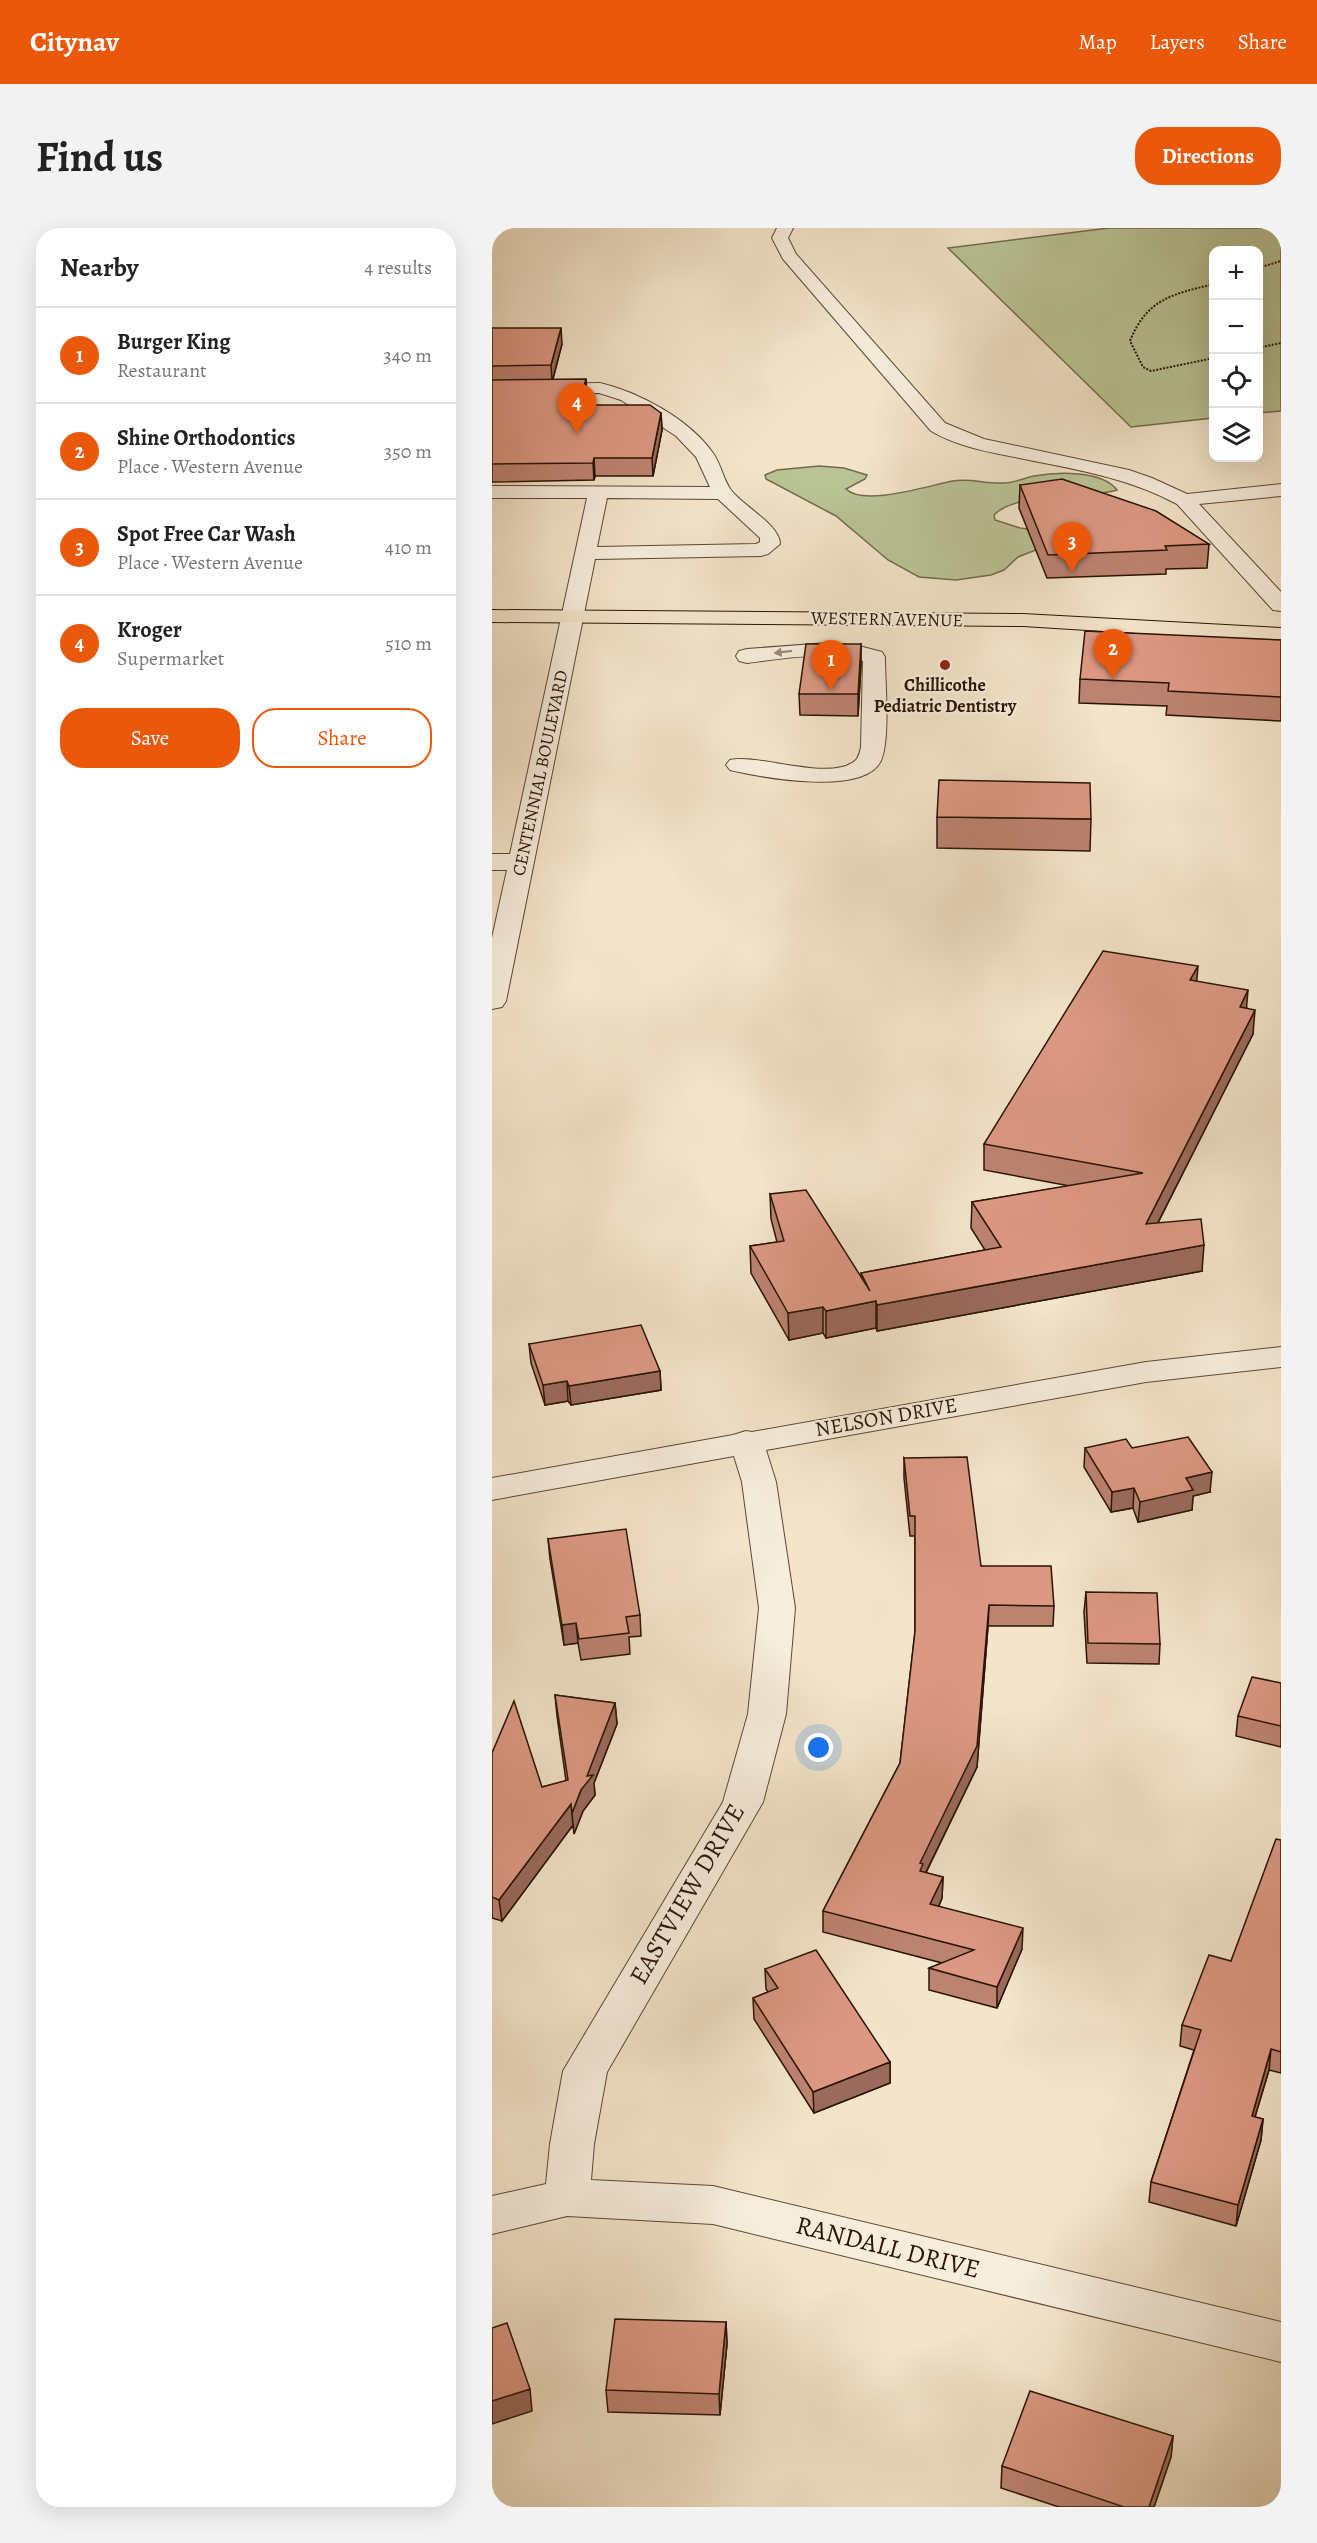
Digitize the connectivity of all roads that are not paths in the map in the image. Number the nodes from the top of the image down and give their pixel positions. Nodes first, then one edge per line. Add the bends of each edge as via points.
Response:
1 (785, 228) edge
2 (492, 390) edge
3 (1281, 490) edge
4 (492, 492) edge
5 (598, 493) junction
6 (723, 493) junction
7 (1184, 500) junction
8 (586, 553) junction
9 (1281, 605) edge
10 (492, 616) edge
11 (573, 616) junction
12 (1281, 635) edge
13 (747, 656) dead end
14 (738, 765) dead end
15 (492, 862) edge
16 (520, 862) junction
17 (492, 1001) edge
18 (1281, 1358) edge
19 (746, 1442) junction
20 (492, 1489) edge
21 (567, 2197) junction
22 (492, 2215) edge
23 (1281, 2342) edge

1 - 7 street via 780,238 789,256 938,428 964,441 1136,480 1166,489
2 - 6 street via 600,388 627,396 683,432 705,454
3 - 7 street
4 - 5 street
5 - 6 street
5 - 8 street, CENTENNIAL BOULEVARD
6 - 8 street via 770,537 770,544 761,550 739,552
7 - 9 street
8 - 11 street, CENTENNIAL BOULEVARD
10 - 11 main road, WESTERN AVENUE
11 - 12 main road, WESTERN AVENUE via 1023,620
11 - 16 street, CENTENNIAL BOULEVARD
14 -> 13 street via 773,759 835,759 873,747 874,657 854,651
15 - 16 street
16 - 17 street, CENTENNIAL BOULEVARD
18 - 19 street, NELSON DRIVE via 1146,1372
19 - 20 street, NELSON DRIVE
19 - 21 street, EASTVIEW DRIVE via 759,1482 777,1608 767,1714 743,1802 585,2071
21 - 22 street, RANDALL DRIVE
21 - 23 street, RANDALL DRIVE via 713,2205

